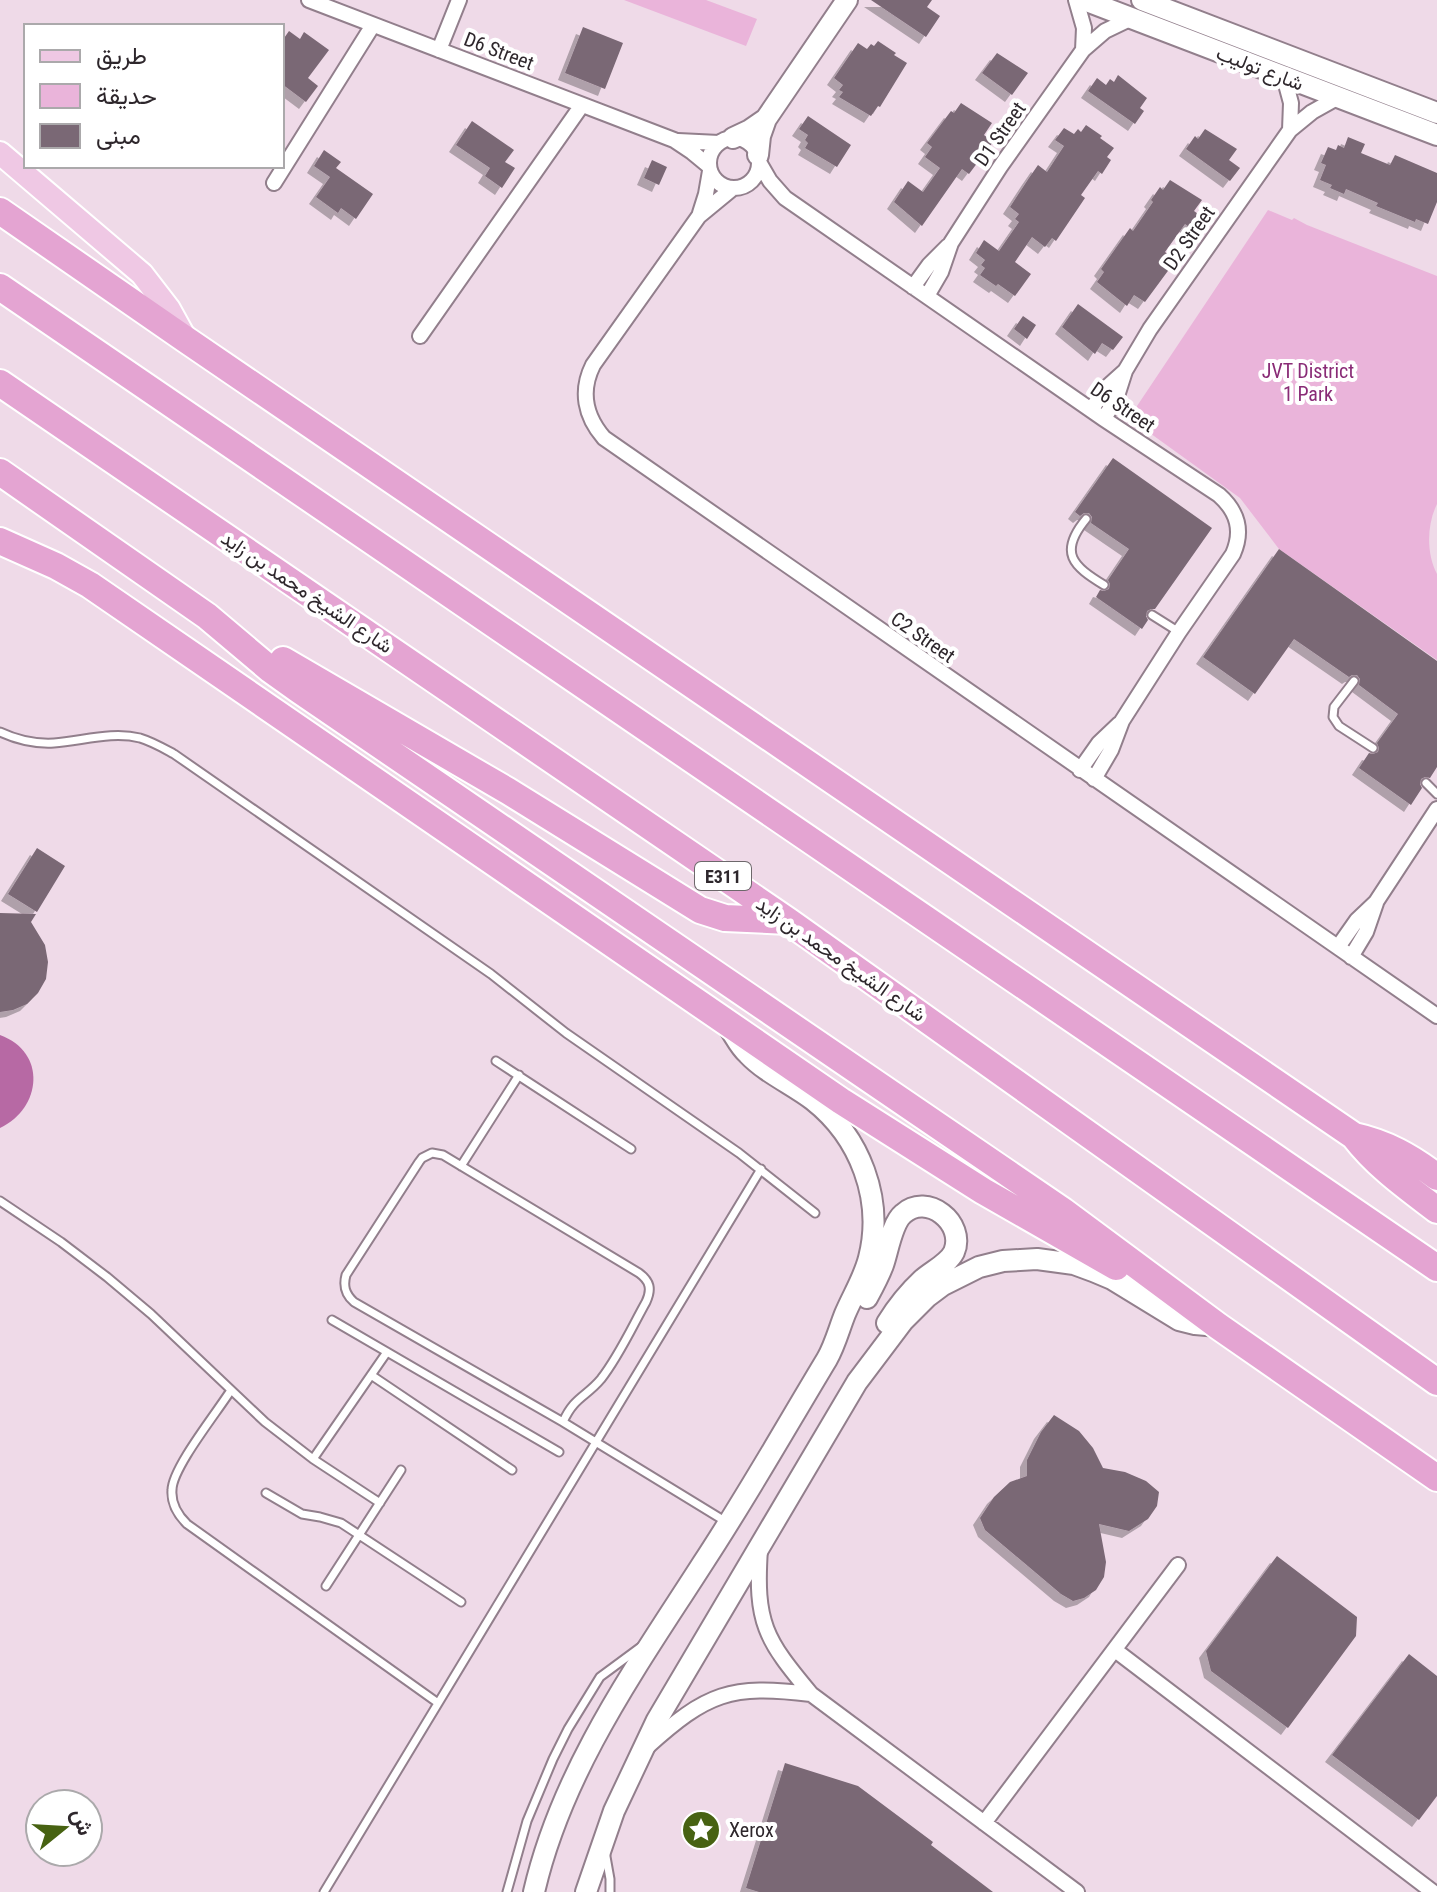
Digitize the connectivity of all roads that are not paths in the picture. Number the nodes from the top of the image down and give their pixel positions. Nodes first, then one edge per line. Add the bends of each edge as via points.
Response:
1 (309, 0) edge
2 (459, 0) edge
3 (847, 0) edge
4 (1076, 0) edge
5 (1084, 0) edge
6 (1142, 0) edge
7 (1132, 18) junction
8 (373, 25) junction
9 (439, 50) junction
10 (1083, 50) junction
11 (1284, 77) junction
12 (1337, 98) junction
13 (582, 105) junction
14 (1437, 113) edge
15 (766, 119) junction
16 (1290, 130) junction
17 (1437, 135) edge
18 (674, 140) junction
19 (726, 140) junction
20 (0, 153) edge
21 (759, 158) junction
22 (284, 167) edge
23 (283, 168) edge
24 (710, 168) junction
25 (274, 183) dead end
26 (737, 188) junction
27 (785, 198) junction
28 (0, 211) edge
29 (699, 216) junction
30 (951, 243) junction
31 (0, 287) edge
32 (913, 287) junction
33 (927, 296) junction
34 (420, 336) dead end
35 (185, 339) junction
36 (1125, 371) junction
37 (0, 383) edge
38 (1091, 410) junction
39 (1104, 419) junction
40 (0, 472) edge
41 (1086, 519) dead end
42 (0, 541) edge
43 (1104, 585) dead end
44 (1152, 615) dead end
45 (207, 616) junction
46 (1179, 632) junction
47 (1354, 681) dead end
48 (1122, 721) junction
49 (0, 732) edge
50 (1373, 748) dead end
51 (1080, 770) junction
52 (1094, 779) junction
53 (1426, 783) dead end
54 (1437, 794) edge
55 (1437, 809) edge
56 (1376, 902) junction
57 (788, 921) junction
58 (1338, 947) junction
59 (1351, 957) junction
60 (1437, 1016) edge
61 (726, 1022) junction
62 (496, 1061) dead end
63 (519, 1075) junction
64 (1354, 1136) junction
65 (631, 1149) dead end
66 (461, 1166) junction
67 (761, 1169) junction
68 (1437, 1177) edge
69 (0, 1201) edge
70 (1437, 1210) edge
71 (815, 1213) dead end
72 (1437, 1268) edge
73 (1179, 1297) junction
74 (332, 1320) dead end
75 (1218, 1326) junction
76 (833, 1347) junction
77 (387, 1352) junction
78 (864, 1372) junction
79 (371, 1375) junction
80 (1437, 1382) edge
81 (231, 1390) junction
82 (563, 1422) junction
83 (596, 1442) junction
84 (559, 1452) dead end
85 (313, 1459) junction
86 (401, 1470) dead end
87 (512, 1470) dead end
88 (1437, 1478) edge
89 (266, 1493) dead end
90 (380, 1503) junction
91 (728, 1523) junction
92 (359, 1535) junction
93 (760, 1546) junction
94 (1178, 1565) dead end
95 (326, 1586) dead end
96 (461, 1602) dead end
97 (654, 1638) junction
98 (1115, 1650) junction
99 (811, 1694) junction
100 (438, 1703) junction
101 (641, 1753) junction
102 (984, 1823) junction
103 (603, 1840) junction
104 (324, 1892) edge
105 (507, 1892) edge
106 (534, 1892) edge
107 (586, 1892) edge
108 (610, 1892) edge
109 (1077, 1892) edge
110 (1433, 1892) edge

1 - 8 street, D6 Street
2 - 9 street
3 - 15 street
4 - 10 street via 1084,28
5 - 7 street, شارع توليب
6 - 14 street, شارع توليب
7 - 10 street, D1 Street
7 - 11 street, شارع توليب
8 - 9 street, D6 Street
8 - 22 street
9 - 13 street, D6 Street
10 - 30 street, D1 Street
11 - 12 street, شارع توليب
11 - 16 street via 1291,103
12 - 16 street, D2 Street
12 - 17 street, شارع توليب
13 - 18 street, D6 Street
13 - 34 street
15 - 19 street
15 - 21 street
16 - 36 street, D2 Street
18 - 19 street, D6 Street
18 - 24 street, D6 Street
19 - 21 street via 748,142
19 - 24 street via 712,150
20 - 35 main road via 142,274
21 - 26 street via 756,175
21 - 27 street, D6 Street
23 - 25 street
24 - 26 street via 717,181
24 - 29 street, C2 Street
26 - 27 street, D6 Street
26 - 29 street, C2 Street
27 - 32 street, D6 Street
28 - 35 highway
29 - 51 street, C2 Street via 593,365 585,398 596,429
30 - 32 street, D1 Street
30 - 33 street, D1 Street
31 - 72 highway
32 - 33 street, D6 Street
33 - 38 street, D6 Street
35 - 64 highway
36 - 38 street, D2 Street
36 - 39 street, D2 Street
37 - 57 highway, شارع الشيخ محمد بن زايد / E311
38 - 39 street, D6 Street
39 - 46 street, D6 Street via 1219,495 1238,522 1233,554
40 - 45 highway
41 - 43 lane via 1074,533 1072,555
42 - 61 highway via 90,585
44 - 46 lane
45 - 57 highway via 700,910 725,918
45 - 73 highway via 299,690 1050,1202
46 - 48 street, D6 Street
47 - 50 lane via 1334,707 1333,717
48 - 51 street, D6 Street
48 - 52 street, D6 Street
49 - 67 lane via 51,743 139,738 166,749
51 - 52 street, C2 Street
52 - 58 street, C2 Street
53 - 54 lane
55 - 56 street
56 - 58 street
56 - 59 street
57 - 80 highway, شارع الشيخ محمد بن زايد / E311
58 - 59 street, C2 Street
59 - 60 street, C2 Street
61 - 73 highway via 983,1191
61 - 76 street via 750,1057 833,1119 854,1148 868,1181 874,1218 870,1256
62 - 63 lane
63 - 65 lane
63 - 66 lane
64 - 68 highway via 1391,1148
64 - 70 highway via 1373,1160
66 - 82 lane via 639,1273 650,1285 646,1302 607,1370 572,1405
66 - 82 lane via 438,1153 422,1158 346,1275 346,1293
67 - 71 lane
67 - 83 lane
69 - 81 lane via 107,1277
73 - 75 highway
74 - 77 lane
75 - 78 street via 1179,1320 1112,1279 1074,1264 1020,1259 979,1267 943,1285 913,1311
75 - 88 highway
76 - 78 street via 871,1290 899,1219 917,1207 940,1212 955,1231 951,1256 897,1309 871,1350
76 - 91 street
77 - 79 lane
77 - 84 lane
78 - 93 street
79 - 85 lane
79 - 87 lane
81 - 85 lane
81 - 100 lane via 177,1471 172,1500 181,1517
82 - 83 lane
83 - 91 lane
83 - 100 lane
85 - 90 lane
86 - 90 lane
89 - 92 lane via 293,1511 341,1523
90 - 92 lane
91 - 97 street
92 - 95 lane
92 - 96 lane
93 - 99 street via 759,1598 766,1631
93 - 101 street
94 - 98 street
97 - 105 lane via 600,1677 574,1719 539,1790
97 - 106 street via 574,1778
98 - 102 street
98 - 110 street
99 - 101 street via 754,1690 724,1695 683,1716
99 - 102 street
100 - 104 lane
101 - 103 street
102 - 109 street
103 - 107 street
103 - 108 lane

